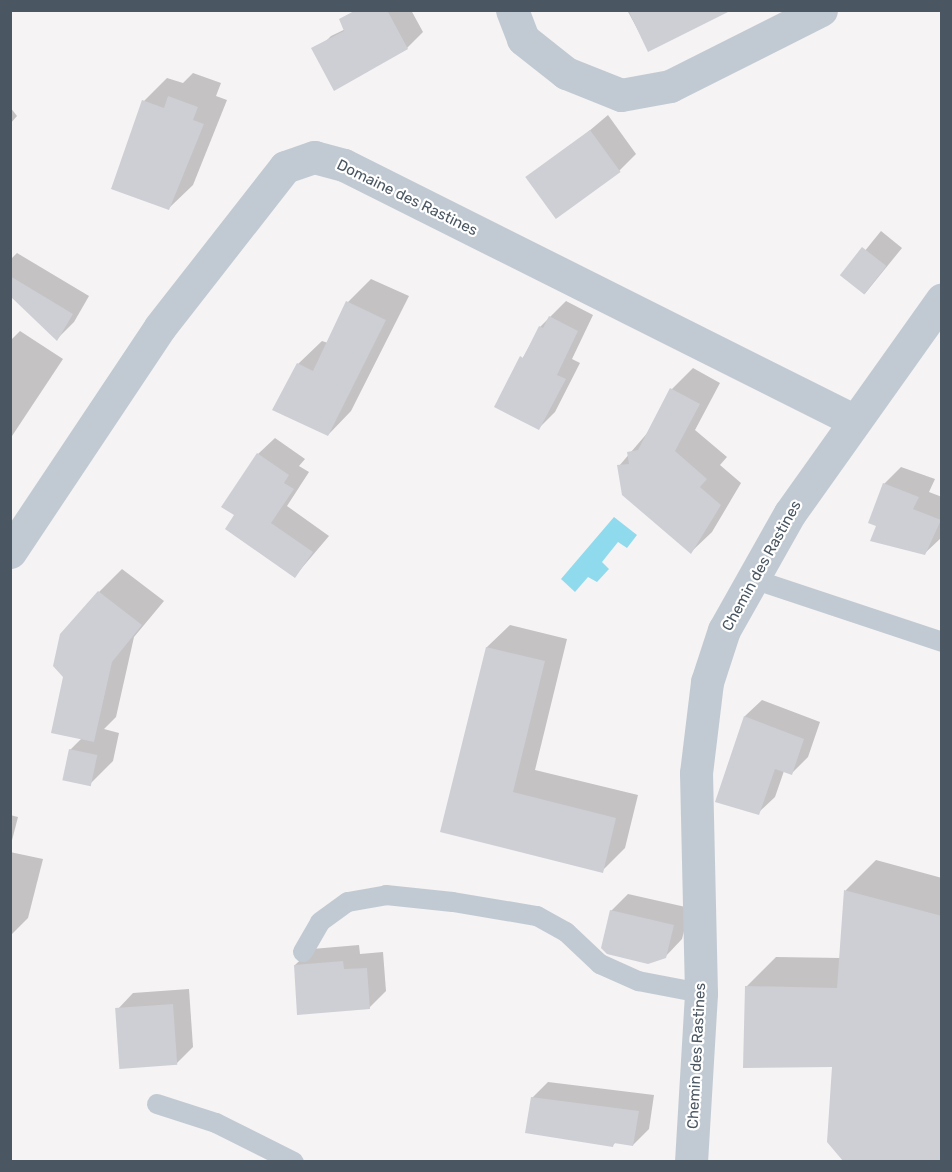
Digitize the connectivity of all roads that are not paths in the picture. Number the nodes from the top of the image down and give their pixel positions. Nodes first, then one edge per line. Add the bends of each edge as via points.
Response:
1 (512, 10) edge
2 (821, 10) edge
3 (942, 299) edge
4 (853, 420) junction
5 (10, 552) edge
6 (753, 579) junction
7 (942, 642) edge
8 (303, 952) dead end
9 (701, 993) junction
10 (157, 1104) dead end
11 (294, 1161) edge
12 (691, 1161) edge

1 - 2 street via 523,39 558,67 621,95 670,86
3 - 4 street, Chemin des Rastines
4 - 5 street, Domaine des Rastines via 344,165 314,157 285,167 160,327
4 - 6 street, Chemin des Rastines via 790,513
6 - 7 lane
6 - 9 street, Chemin des Rastines via 724,630 707,682 696,772
8 - 9 lane via 320,922 348,902 386,895 537,916 566,932 600,964 638,981
9 - 12 street, Chemin des Rastines
10 - 11 lane via 216,1123

